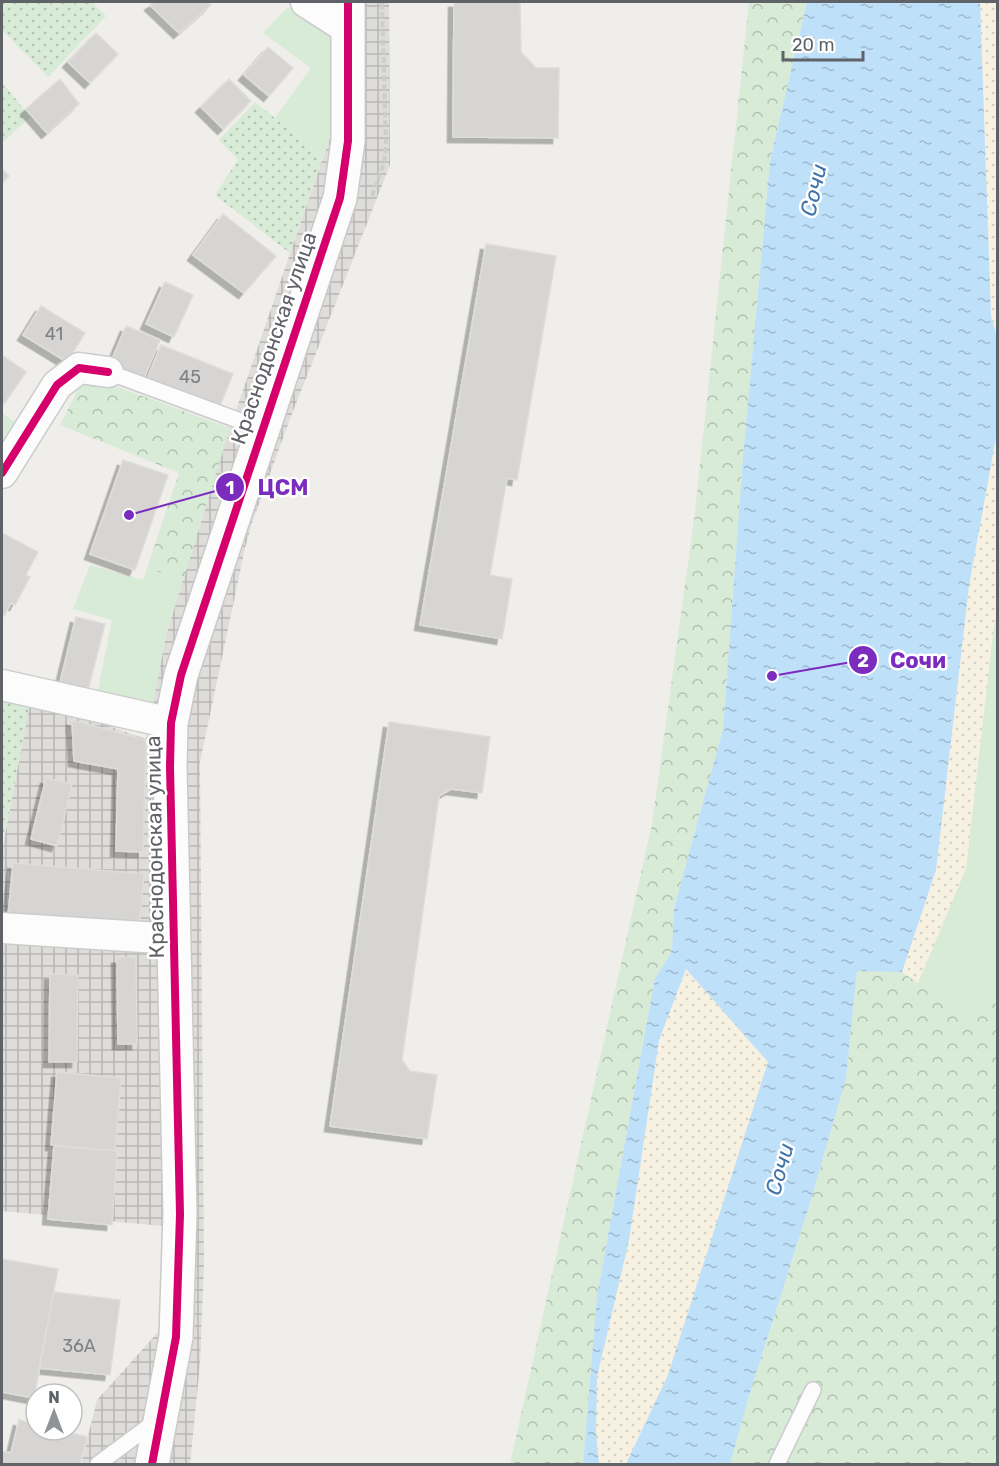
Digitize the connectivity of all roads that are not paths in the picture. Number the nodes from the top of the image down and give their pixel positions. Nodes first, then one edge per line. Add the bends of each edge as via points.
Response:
1 (306, 2) edge
2 (348, 15) edge
3 (108, 372) joint
4 (262, 429) junction
5 (2, 473) edge
6 (2, 685) edge
7 (171, 723) junction
8 (2, 928) edge
9 (175, 939) junction
10 (813, 1390) dead end
11 (162, 1417) junction
12 (99, 1464) edge
13 (152, 1464) edge
14 (777, 1464) edge

1 - 2 street
2 - 4 street, Краснодонская улица via 348,141 340,198
3 - 4 lane
3 - 5 street via 79,368 57,385
4 - 7 street, Краснодонская улица via 181,675
6 - 7 street
7 - 9 street, Краснодонская улица
8 - 9 street, Краснодонская улица
9 - 11 street, Краснодонская улица via 179,1281 176,1337
10 - 14 lane
11 - 12 lane
11 - 13 street, Краснодонская улица

